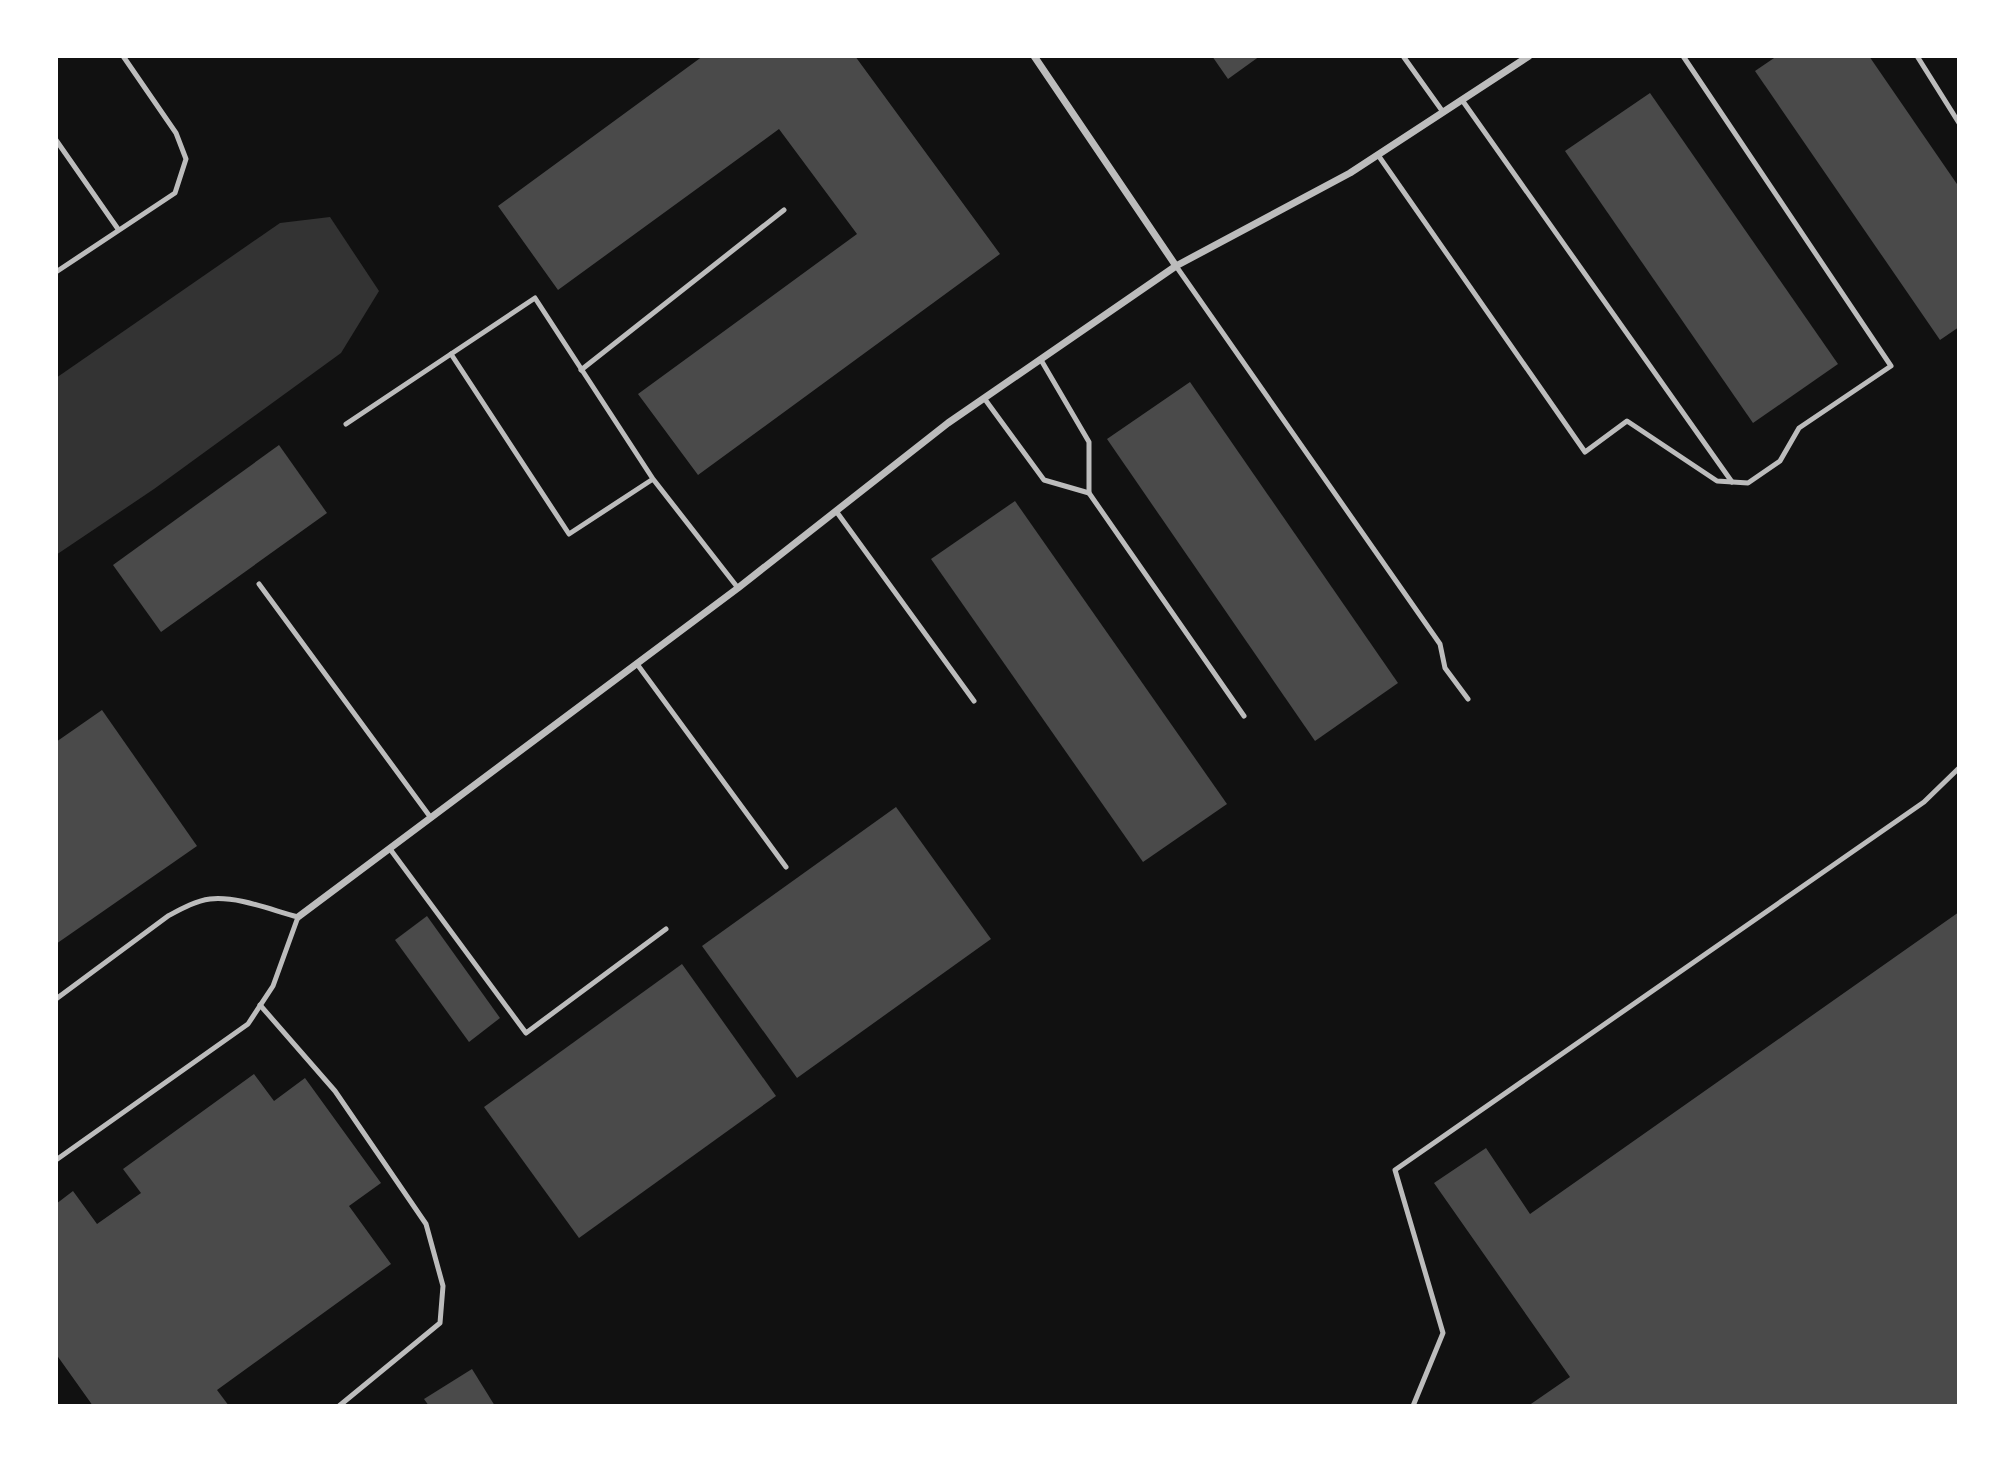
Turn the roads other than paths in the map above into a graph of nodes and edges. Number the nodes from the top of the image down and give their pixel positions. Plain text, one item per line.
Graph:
1 (123, 56) edge
2 (1034, 56) edge
3 (1403, 56) edge
4 (1529, 56) edge
5 (1683, 56) edge
6 (1917, 56) edge
7 (1462, 100) junction
8 (1443, 112) junction
9 (1959, 123) edge
10 (56, 139) edge
11 (1378, 155) junction
12 (784, 210) dead end
13 (118, 229) junction
14 (1176, 267) junction
15 (56, 272) edge
16 (451, 354) junction
17 (1041, 360) junction
18 (581, 370) junction
19 (984, 398) junction
20 (346, 424) dead end
21 (653, 479) junction
22 (1732, 482) junction
23 (1089, 493) junction
24 (836, 511) junction
25 (259, 584) dead end
26 (738, 588) junction
27 (637, 664) junction
28 (1468, 699) dead end
29 (974, 701) dead end
30 (1244, 716) dead end
31 (1959, 768) edge
32 (431, 818) junction
33 (390, 849) junction
34 (786, 867) dead end
35 (298, 917) junction
36 (666, 929) dead end
37 (56, 999) edge
38 (260, 1005) junction
39 (56, 1160) edge
40 (339, 1406) edge
41 (1413, 1406) edge

1 - 13 lane
2 - 14 street
3 - 8 lane
4 - 7 street
5 - 22 lane
6 - 9 lane
7 - 8 street
7 - 22 lane
8 - 11 street
10 - 13 lane
11 - 14 street
11 - 22 lane
12 - 18 lane
13 - 15 lane
14 - 17 street
14 - 28 lane
16 - 18 lane
16 - 20 lane
16 - 21 lane
17 - 19 street
17 - 23 lane
18 - 21 lane
19 - 23 lane
19 - 24 street
21 - 26 lane
23 - 30 lane
24 - 26 street
24 - 29 lane
25 - 32 lane
26 - 27 street
27 - 32 street
27 - 34 lane
31 - 41 lane
32 - 33 street
33 - 35 street
33 - 36 lane
35 - 37 lane
35 - 38 lane
38 - 39 lane
38 - 40 lane

